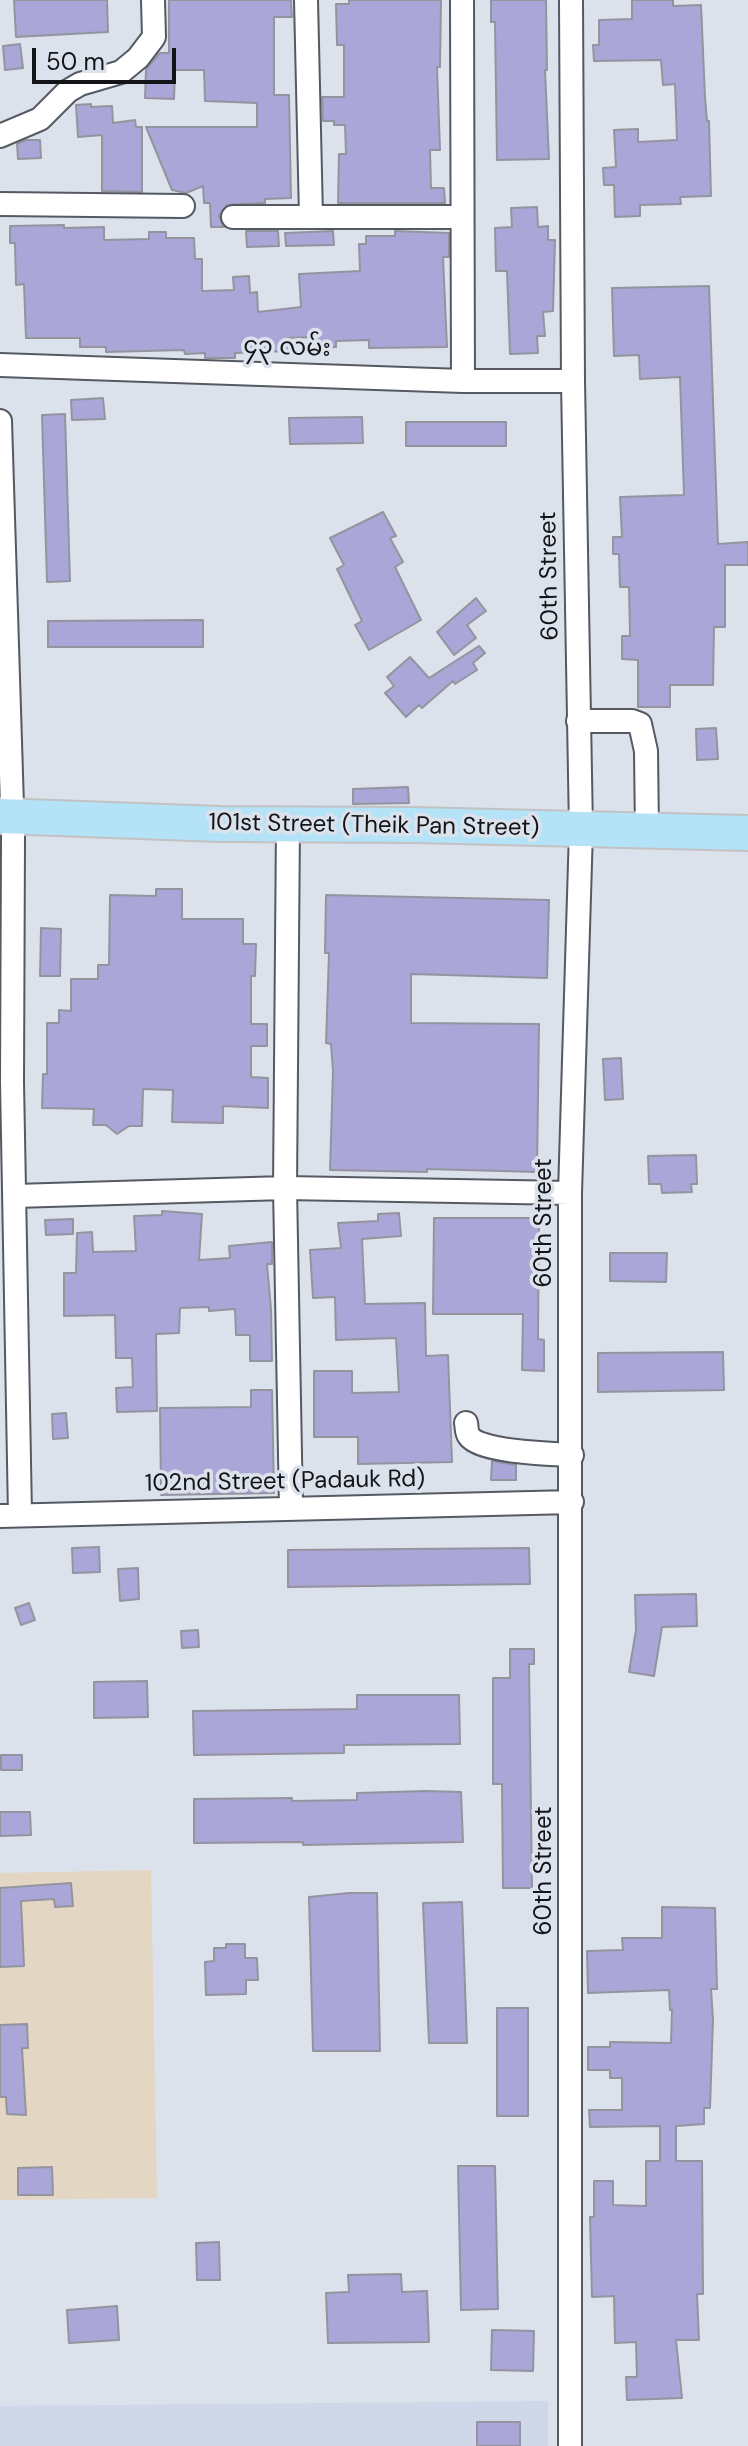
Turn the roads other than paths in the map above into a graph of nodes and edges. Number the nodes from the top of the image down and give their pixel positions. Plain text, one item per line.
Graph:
1 (153, 0) edge
2 (306, 0) edge
3 (462, 0) edge
4 (571, 0) edge
5 (0, 136) edge
6 (0, 204) edge
7 (183, 206) dead end
8 (233, 217) dead end
9 (311, 217) junction
10 (462, 217) junction
11 (0, 365) edge
12 (463, 381) junction
13 (573, 381) junction
14 (0, 421) edge
15 (578, 721) junction
16 (6, 827) edge
17 (647, 832) junction
18 (748, 833) edge
19 (288, 834) junction
20 (580, 839) junction
21 (693, 843) junction
22 (748, 853) edge
23 (6, 1082) edge
24 (285, 1188) junction
25 (570, 1193) junction
26 (15, 1196) junction
27 (8, 1293) edge
28 (466, 1423) dead end
29 (572, 1455) junction
30 (572, 1502) junction
31 (291, 1508) junction
32 (10, 1515) edge
33 (570, 2446) edge

1 - 5 street
2 - 9 street
3 - 10 street
4 - 13 street, 60th Street
6 - 7 street
8 - 9 street
9 - 10 street
10 - 12 street
11 - 12 street, ၄၃ လမ်း
12 - 13 street, ၄၃ လမ်း
13 - 15 street, 60th Street
14 - 16 street
15 - 17 street
15 - 20 street, 60th Street
16 - 19 main road, 101st Street (Theik Pan Street)
16 - 23 street
17 - 20 main road, 101st Street (Theik Pan Street)
17 - 21 main road, 101st Street (Theik Pan Street)
18 - 21 main road, 101st Street (Theik Pan Street)
19 - 20 main road, 101st Street (Theik Pan Street)
19 - 24 street
20 - 21 main road, 101st Street (Theik Pan Street)
20 - 25 street, 60th Street
21 - 22 main road, 101st Street (Theik Pan Street)
23 - 26 street
24 - 25 street
24 - 26 street
24 - 31 street
25 - 29 street, 60th Street
26 - 27 street
27 - 32 street
28 - 29 street
29 - 30 street, 60th Street
30 - 31 street, 102nd Street (Padauk Rd)
30 - 33 street, 60th Street
31 - 32 street, 102nd Street (Padauk Rd)

